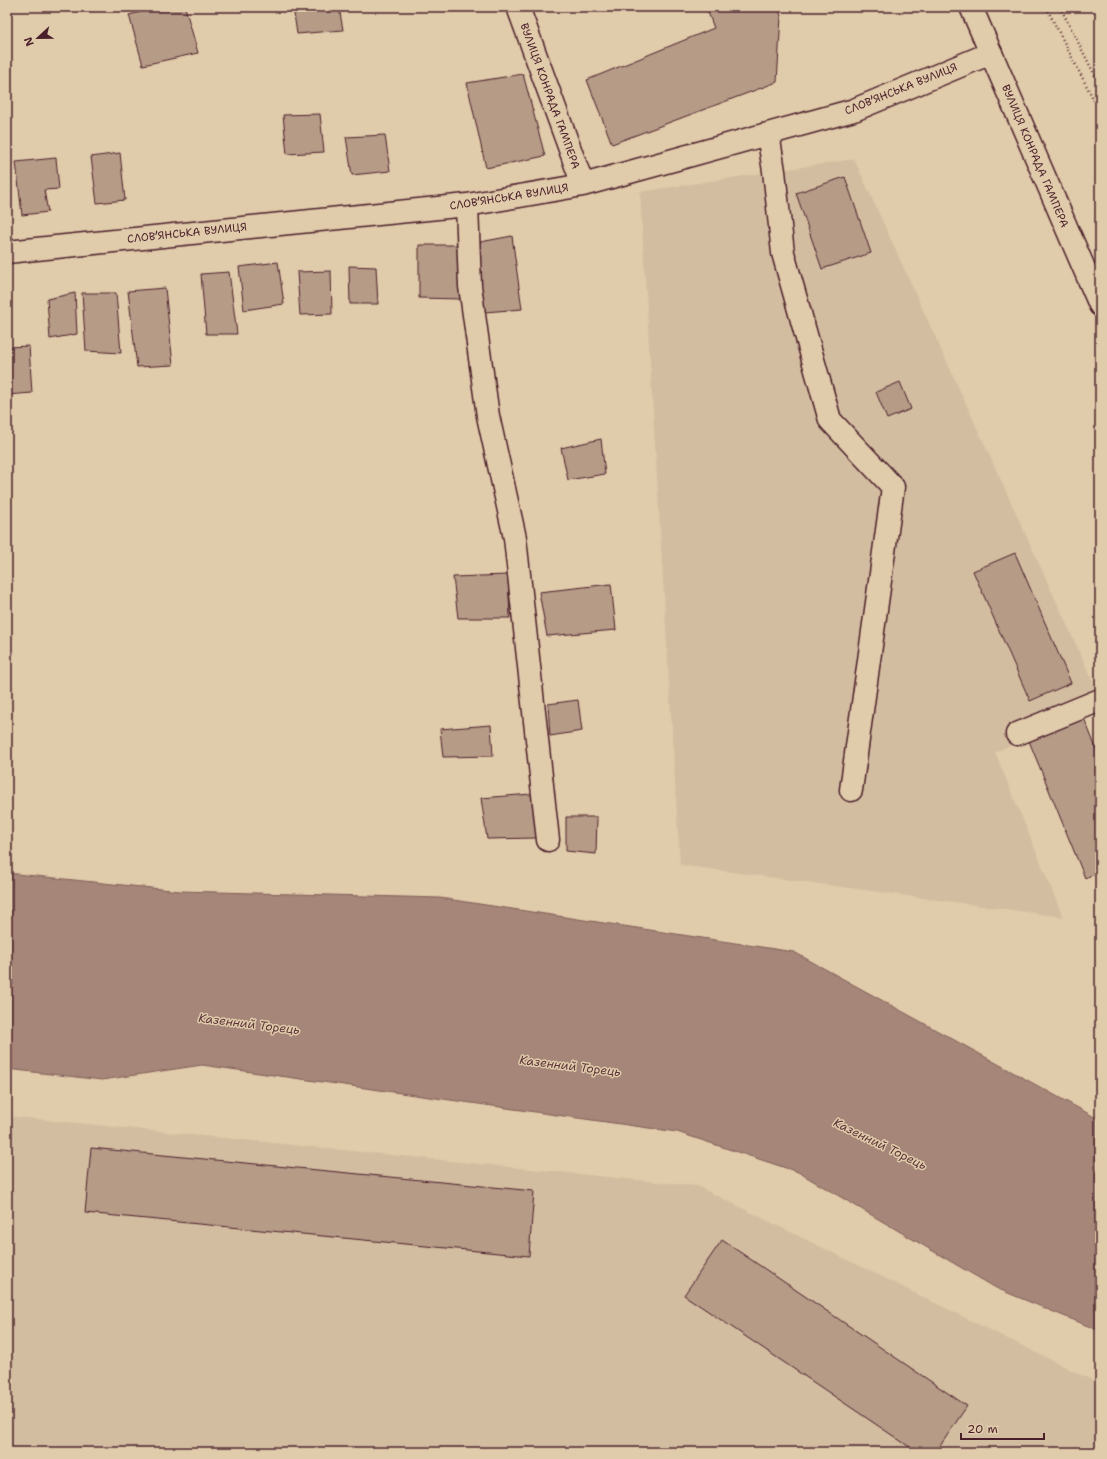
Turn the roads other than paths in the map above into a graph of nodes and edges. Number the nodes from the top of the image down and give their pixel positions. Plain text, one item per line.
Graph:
1 (518, 7) edge
2 (971, 7) edge
3 (991, 53) junction
4 (768, 134) junction
5 (583, 185) junction
6 (467, 205) junction
7 (7, 252) edge
8 (1100, 305) edge
9 (1100, 700) edge
10 (1017, 734) dead end
11 (851, 790) dead end
12 (548, 840) dead end

1 - 5 street, ВУЛИЦЯ КОНРАДА ГАМПЕРА
2 - 3 street, ВУЛИЦЯ КОНРАДА ГАМПЕРА
3 - 4 street, СЛОВ’ЯНСЬКА ВУЛИЦЯ
3 - 8 street, ВУЛИЦЯ КОНРАДА ГАМПЕРА
4 - 5 street, СЛОВ’ЯНСЬКА ВУЛИЦЯ
4 - 11 street
5 - 6 street, СЛОВ’ЯНСЬКА ВУЛИЦЯ
6 - 7 street, СЛОВ’ЯНСЬКА ВУЛИЦЯ
6 - 12 street
9 - 10 street

